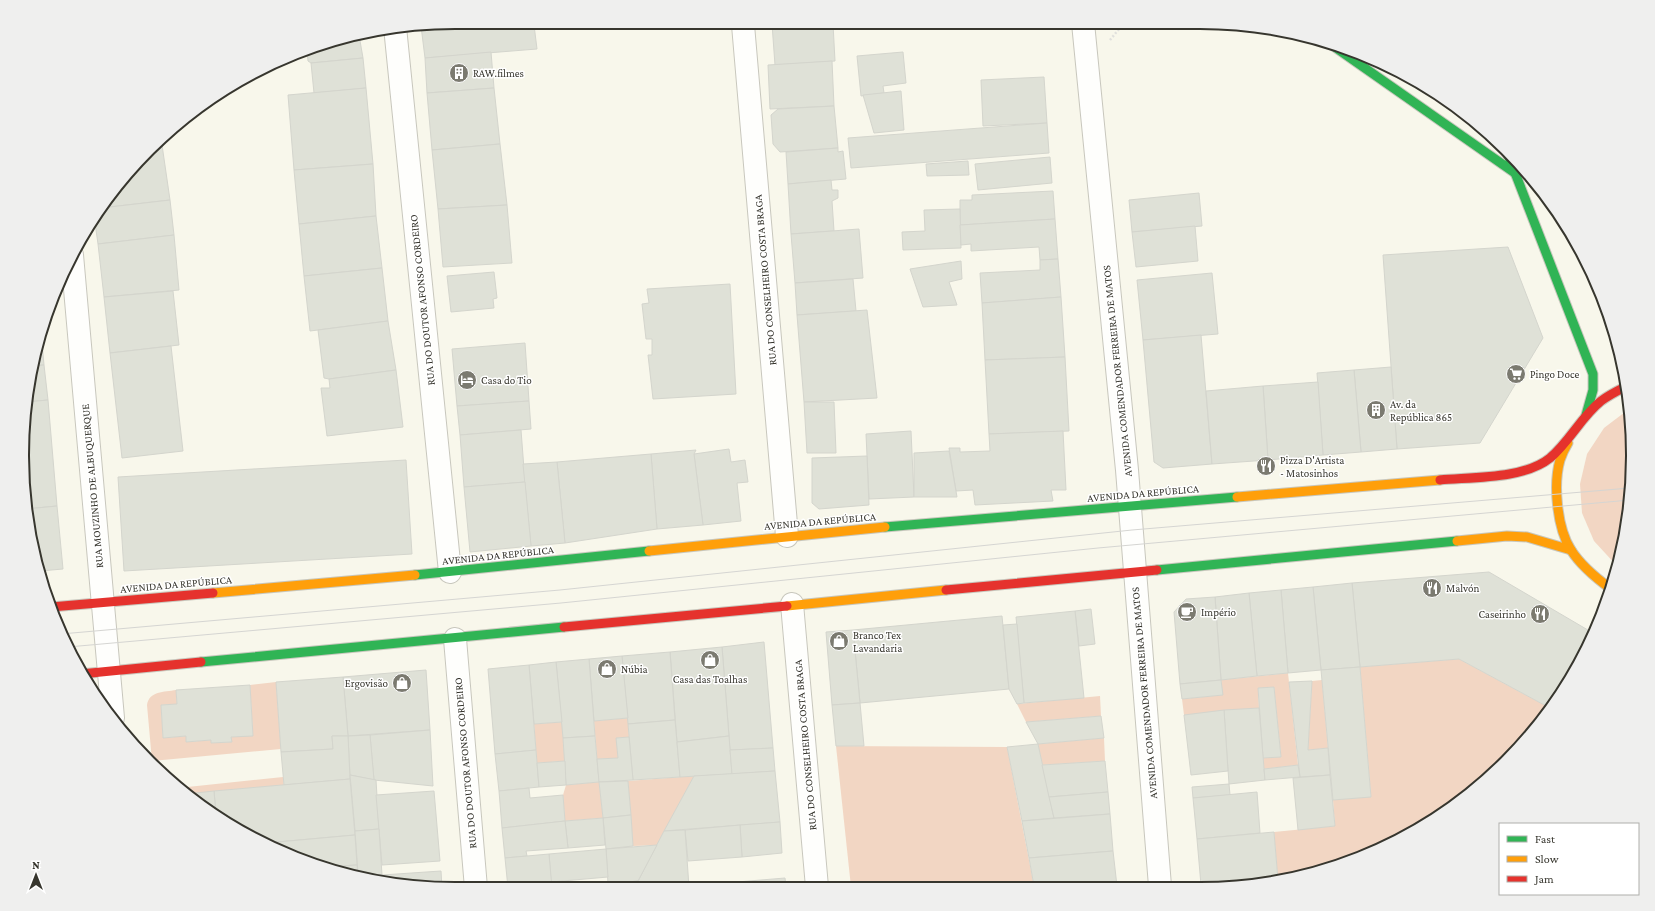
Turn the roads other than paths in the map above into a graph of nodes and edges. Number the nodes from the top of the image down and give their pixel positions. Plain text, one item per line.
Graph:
1 (743, 29) edge
2 (1084, 29) edge
3 (396, 34) edge
4 (1347, 55) edge
5 (1512, 165) edge
6 (1515, 173) junction
7 (73, 267) edge
8 (1620, 388) edge
9 (1586, 415) junction
10 (1576, 428) junction
11 (1130, 505) junction
12 (787, 536) junction
13 (1571, 550) junction
14 (450, 572) junction
15 (1135, 572) junction
16 (1605, 585) edge
17 (102, 603) junction
18 (792, 604) junction
19 (57, 607) edge
20 (454, 639) junction
21 (108, 671) junction
22 (89, 673) edge
23 (112, 708) edge
24 (475, 882) edge
25 (817, 882) edge
26 (1160, 882) edge

1 - 12 street, RUA DO CONSELHEIRO COSTA BRAGA
2 - 11 street, AVENIDA COMENDADOR FERREIRA DE MATOS
3 - 14 street, RUA DO DOUTOR AFONSO CORDEIRO
4 - 6 main road
5 - 6 main road
6 - 9 main road
7 - 17 street, RUA MOUZINHO DE ALBUQUERQUE
8 - 9 main road, AVENIDA DA REPÚBLICA
9 - 10 main road, AVENIDA DA REPÚBLICA
10 - 11 main road, AVENIDA DA REPÚBLICA
10 - 13 main road, AVENIDA DA REPÚBLICA
11 - 12 main road, AVENIDA DA REPÚBLICA
11 - 15 street, AVENIDA COMENDADOR FERREIRA DE MATOS
12 - 14 main road, AVENIDA DA REPÚBLICA
13 - 15 main road
13 - 16 main road, AVENIDA DA REPÚBLICA
14 - 17 main road, AVENIDA DA REPÚBLICA
15 - 18 main road
15 - 26 street, AVENIDA COMENDADOR FERREIRA DE MATOS
17 - 19 main road, AVENIDA DA REPÚBLICA
17 - 21 street, RUA MOUZINHO DE ALBUQUERQUE
18 - 20 main road
18 - 25 street, RUA DO CONSELHEIRO COSTA BRAGA
20 - 21 main road
20 - 24 street, RUA DO DOUTOR AFONSO CORDEIRO
21 - 22 main road
21 - 23 street, RUA MOUZINHO DE ALBUQUERQUE

